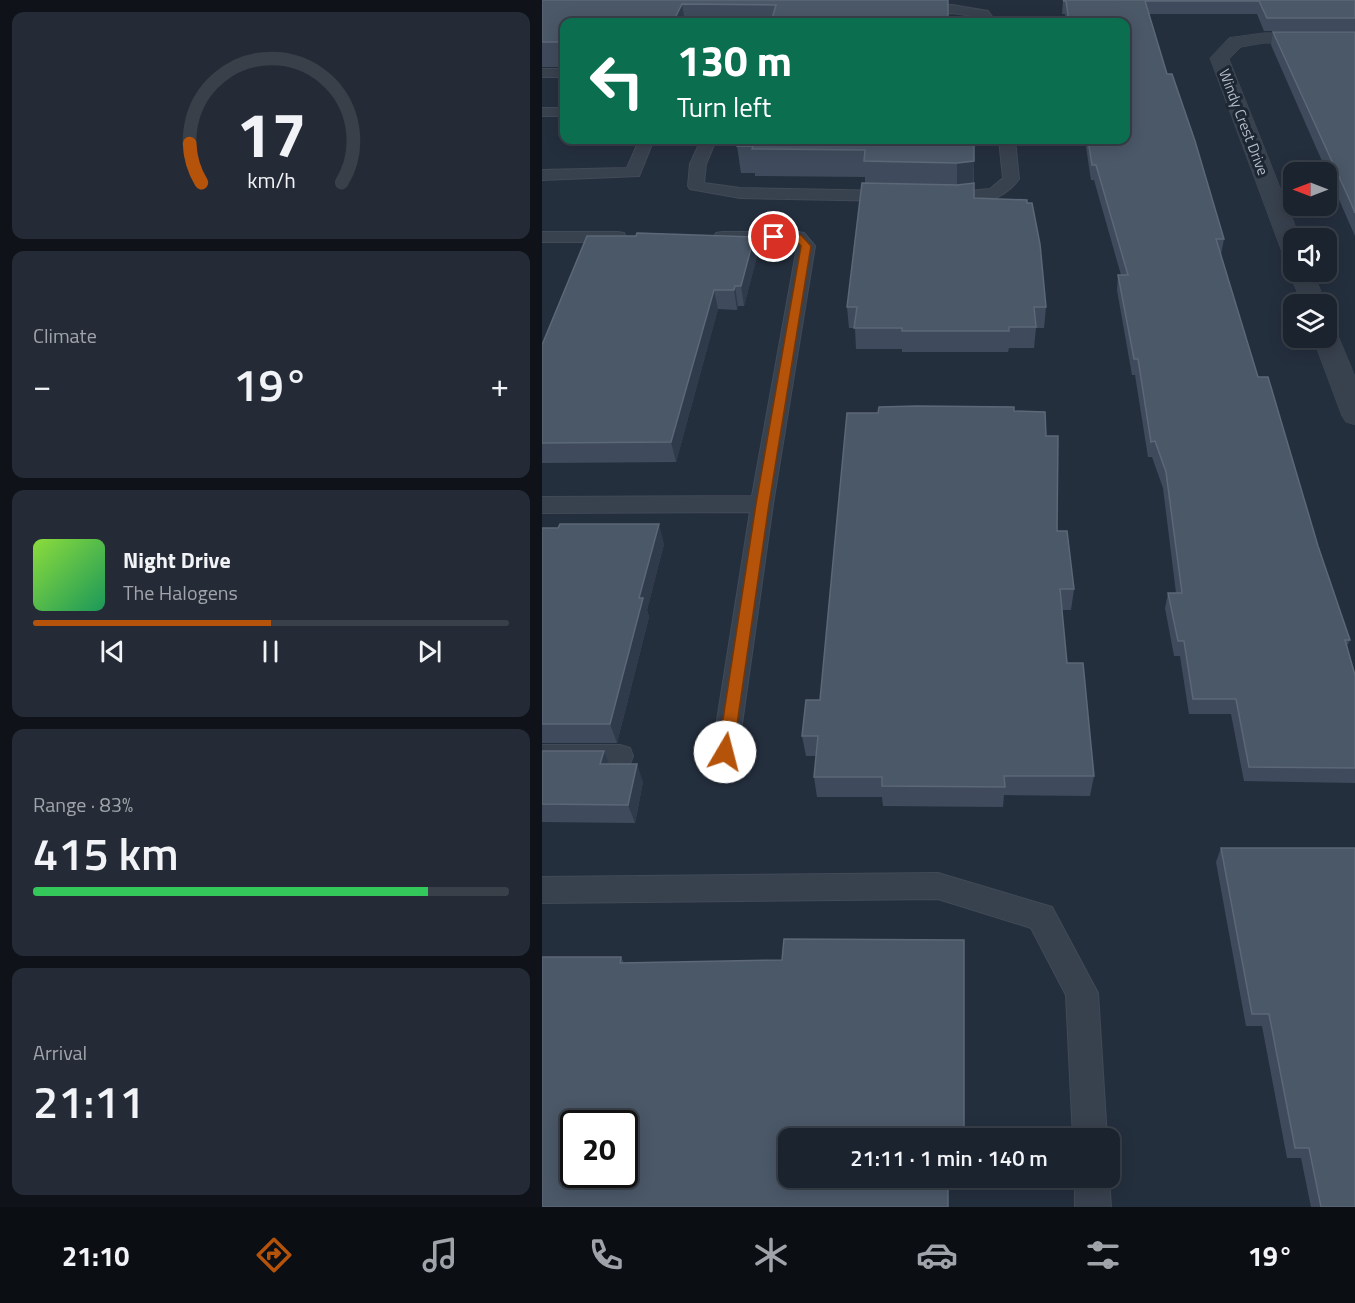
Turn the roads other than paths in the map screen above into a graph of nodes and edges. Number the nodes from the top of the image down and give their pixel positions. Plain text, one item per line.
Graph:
1 (904, 10) edge
2 (987, 18) edge
3 (1355, 38) edge
4 (542, 73) edge
5 (560, 73) edge
6 (542, 112) edge
7 (560, 112) edge
8 (647, 144) edge
9 (706, 144) edge
10 (1008, 144) edge
11 (542, 175) edge
12 (1285, 228) edge
13 (542, 237) edge
14 (635, 237) edge
15 (705, 237) edge
16 (1332, 348) edge
17 (1347, 371) edge
18 (1355, 416) edge
19 (762, 504) junction
20 (542, 505) edge
21 (725, 752) dead end
22 (542, 756) edge
23 (620, 756) dead end
24 (542, 890) edge
25 (1089, 1128) edge
26 (1092, 1188) edge
27 (1093, 1207) edge

1 - 2 lane
3 - 12 street, Windy Crest Drive
4 - 5 lane
6 - 7 lane
8 - 11 lane
9 - 10 lane
13 - 14 lane
15 - 19 lane
16 - 17 street
17 - 18 street
19 - 20 lane
19 - 21 lane
22 - 23 lane
24 - 25 lane
26 - 27 lane

